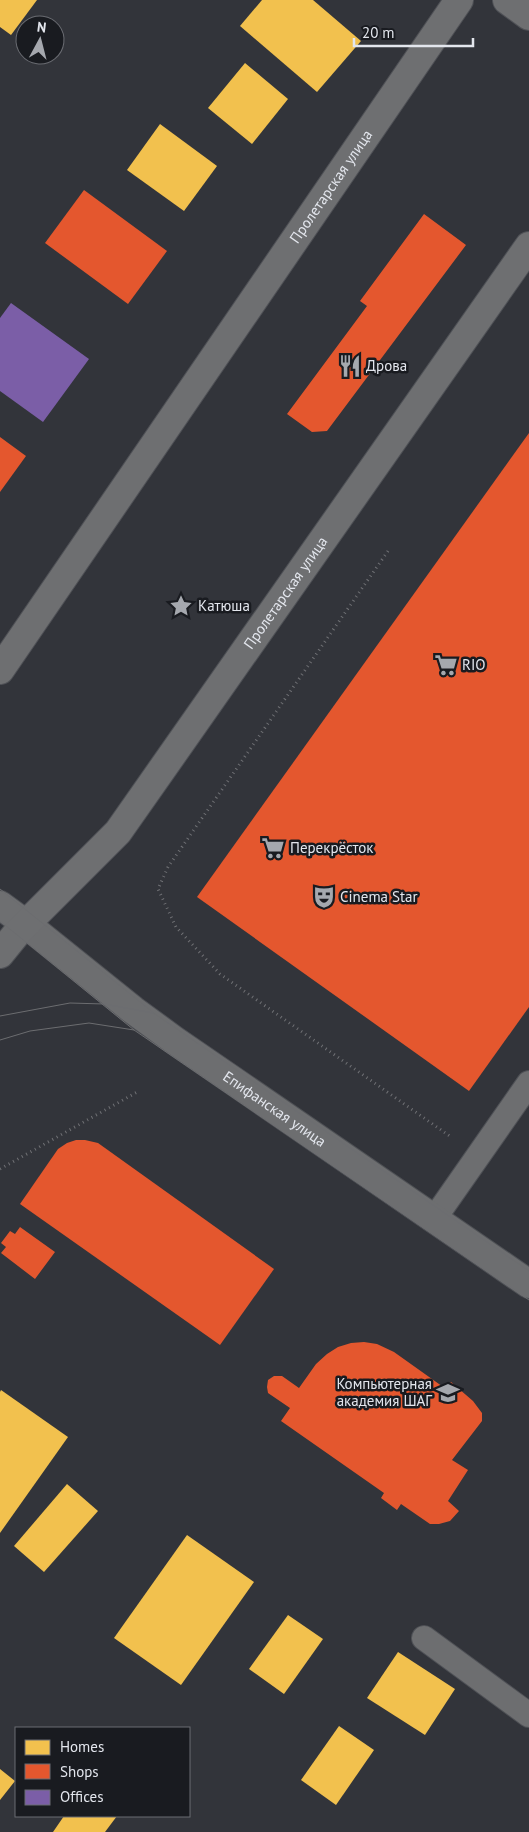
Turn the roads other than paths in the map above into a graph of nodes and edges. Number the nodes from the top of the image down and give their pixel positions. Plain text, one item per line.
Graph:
1 (459, 0) edge
2 (507, 0) edge
3 (529, 16) edge
4 (529, 246) edge
5 (0, 670) edge
6 (0, 904) edge
7 (26, 924) junction
8 (0, 954) edge
9 (529, 1083) edge
10 (434, 1219) junction
11 (529, 1284) edge
12 (424, 1638) dead end
13 (529, 1715) edge

1 - 5 main road, Пролетарская улица
2 - 3 main road
4 - 7 main road, Пролетарская улица
6 - 7 main road
7 - 8 main road, Пролетарская улица
7 - 10 street, Епифанская улица
9 - 10 lane
10 - 11 street, Епифанская улица
12 - 13 lane

